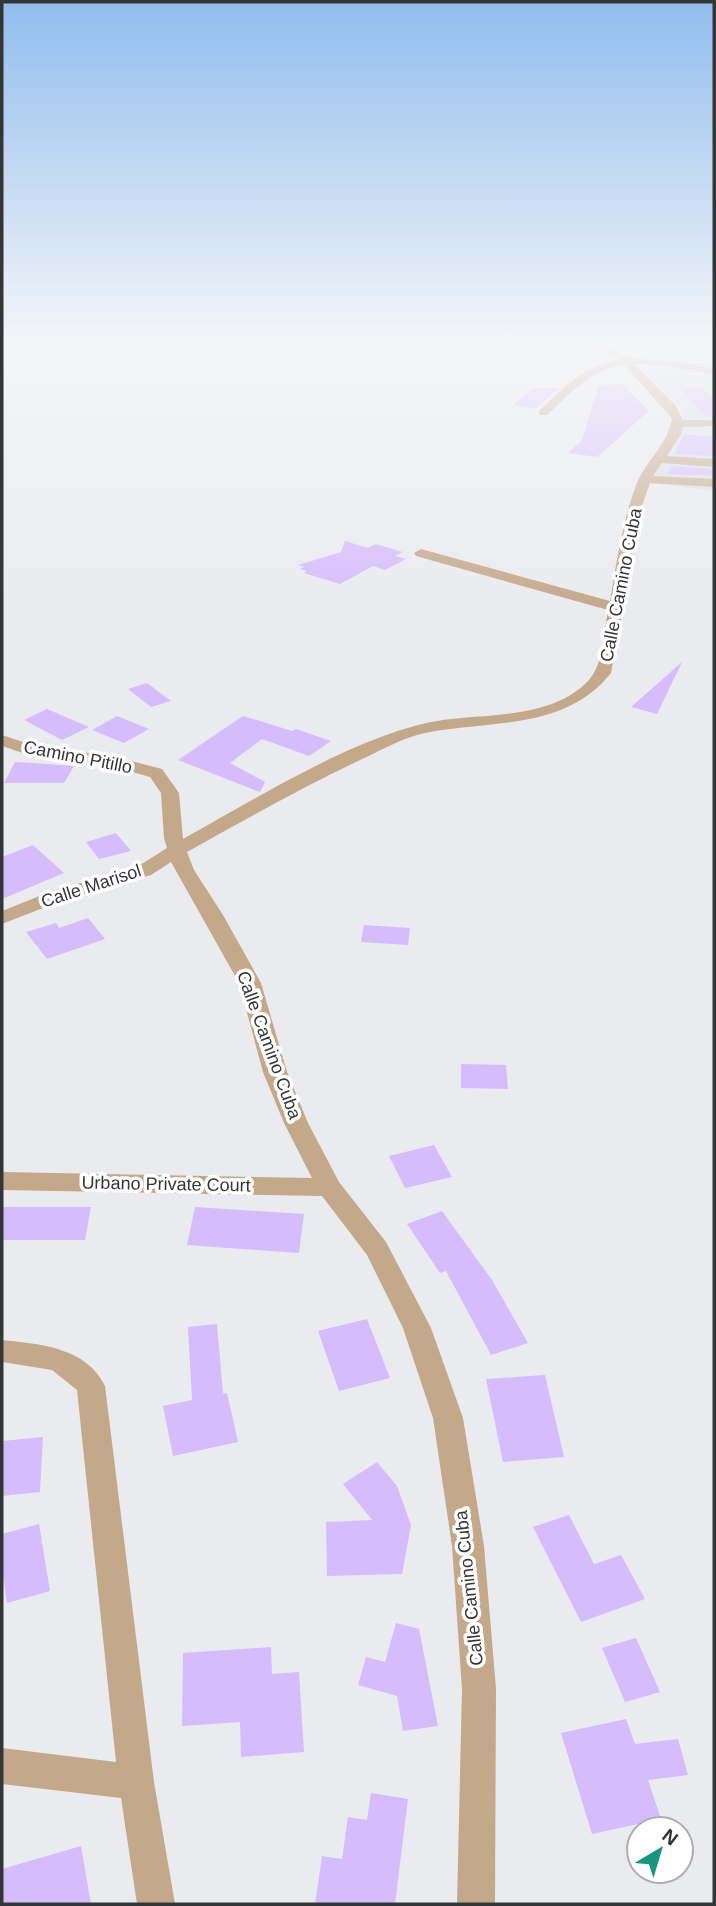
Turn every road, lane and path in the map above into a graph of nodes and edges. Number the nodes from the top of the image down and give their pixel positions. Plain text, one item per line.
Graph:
1 (676, 432) edge
2 (657, 459) junction
3 (714, 463) edge
4 (645, 478) junction
5 (714, 484) edge
6 (421, 554) dead end
7 (615, 607) junction
8 (2, 740) edge
9 (26, 749) junction
10 (2, 755) edge
11 (177, 850) junction
12 (2, 918) edge
13 (2, 1181) edge
14 (329, 1187) junction
15 (2, 1352) edge
16 (2, 1766) edge
17 (136, 1782) junction
18 (156, 1904) edge
19 (476, 1904) edge

1 - 2 street, Calle Camino Cuba
2 - 3 street
2 - 4 street, Calle Camino Cuba
4 - 5 street
4 - 7 street, Calle Camino Cuba
6 - 7 street
7 - 11 street, Calle Camino Cuba
8 - 9 street, Camino Pitillo
9 - 10 street
9 - 11 street, Camino Pitillo
11 - 12 street, Calle Marisol
11 - 14 street, Calle Camino Cuba
13 - 14 street, Urbano Private Court
14 - 19 street, Calle Camino Cuba
15 - 17 street
16 - 17 street
17 - 18 street

